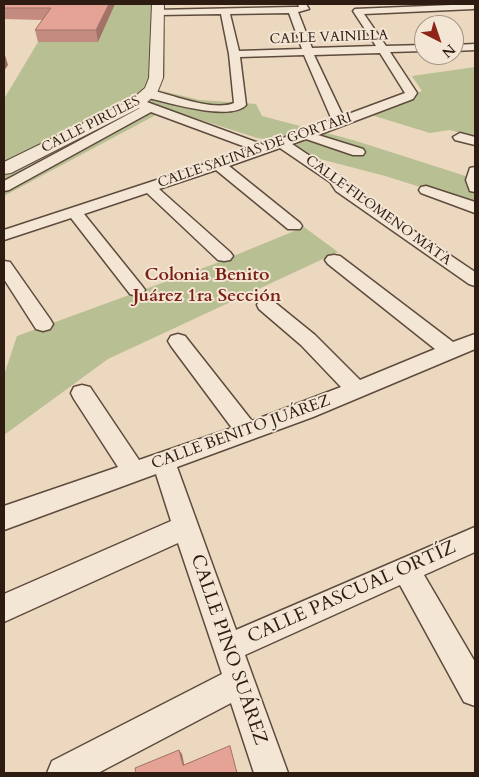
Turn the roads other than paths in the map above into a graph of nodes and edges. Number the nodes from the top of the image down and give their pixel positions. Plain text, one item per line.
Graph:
1 (412, 6) edge
2 (473, 6) edge
3 (205, 7) edge
4 (297, 7) edge
5 (157, 8) edge
6 (367, 8) edge
7 (226, 10) junction
8 (422, 15) edge
9 (414, 48) edge
10 (384, 49) junction
11 (308, 52) junction
12 (234, 54) junction
13 (145, 102) junction
14 (339, 121) junction
15 (306, 135) junction
16 (460, 137) dead end
17 (475, 142) edge
18 (281, 143) junction
19 (264, 149) junction
20 (358, 152) dead end
21 (218, 164) junction
22 (4, 168) edge
23 (475, 171) edge
24 (4, 187) edge
25 (474, 187) edge
26 (150, 188) junction
27 (426, 190) dead end
28 (475, 208) edge
29 (74, 212) junction
30 (294, 226) dead end
31 (4, 235) edge
32 (224, 256) dead end
33 (334, 260) dead end
34 (4, 266) edge
35 (475, 280) edge
36 (136, 290) dead end
37 (266, 305) dead end
38 (43, 324) dead end
39 (475, 341) edge
40 (178, 342) dead end
41 (451, 351) junction
42 (357, 390) junction
43 (82, 393) dead end
44 (247, 431) junction
45 (164, 460) junction
46 (133, 471) junction
47 (4, 518) edge
48 (186, 527) junction
49 (475, 539) edge
50 (406, 569) junction
51 (4, 608) edge
52 (228, 648) junction
53 (239, 682) junction
54 (475, 691) edge
55 (64, 773) edge
56 (271, 773) edge

1 - 2 street
1 - 6 street
1 - 8 street
3 - 5 street
3 - 7 street
4 - 7 street
4 - 11 street
5 - 13 street, CALLE PIRULES
6 - 10 street, CALLE SALINAS DE GORTARI
7 - 12 street
9 - 10 street, CALLE VAINILLA
10 - 11 street, CALLE VAINILLA
10 - 14 street, CALLE SALINAS DE GORTARI
11 - 12 street, CALLE VAINILLA
11 - 14 street
12 - 13 street
13 - 19 street
13 - 22 street, CALLE PIRULES
13 - 24 street, CALLE PIRULES
14 - 15 street, CALLE SALINAS DE GORTARI
15 - 18 street, CALLE SALINAS DE GORTARI
15 - 20 street
16 - 17 street
18 - 19 street, CALLE SALINAS DE GORTARI
18 - 35 street, CALLE FILOMENO MATA
19 - 21 street, CALLE SALINAS DE GORTARI
21 - 26 street, CALLE SALINAS DE GORTARI
21 - 30 street
23 - 25 street
26 - 29 street, CALLE SALINAS DE GORTARI
26 - 32 street
27 - 28 street
29 - 31 street, CALLE SALINAS DE GORTARI
29 - 36 street
33 - 41 street
34 - 38 street
37 - 42 street
39 - 41 street, CALLE BENITO JUÁREZ
40 - 44 street
41 - 42 street, CALLE BENITO JUÁREZ
42 - 44 street, CALLE BENITO JUÁREZ
43 - 46 street
44 - 45 street, CALLE BENITO JUÁREZ
45 - 46 street, CALLE BENITO JUÁREZ
45 - 48 street, CALLE PINO SUÁREZ
46 - 47 street, CALLE BENITO JUÁREZ
48 - 51 street
48 - 52 street, CALLE PINO SUÁREZ
49 - 50 street, CALLE PASCUAL ORTÍZ
50 - 52 street, CALLE PASCUAL ORTÍZ
50 - 54 street
52 - 53 street, CALLE PINO SUÁREZ
53 - 55 street
53 - 56 street, CALLE PINO SUÁREZ

